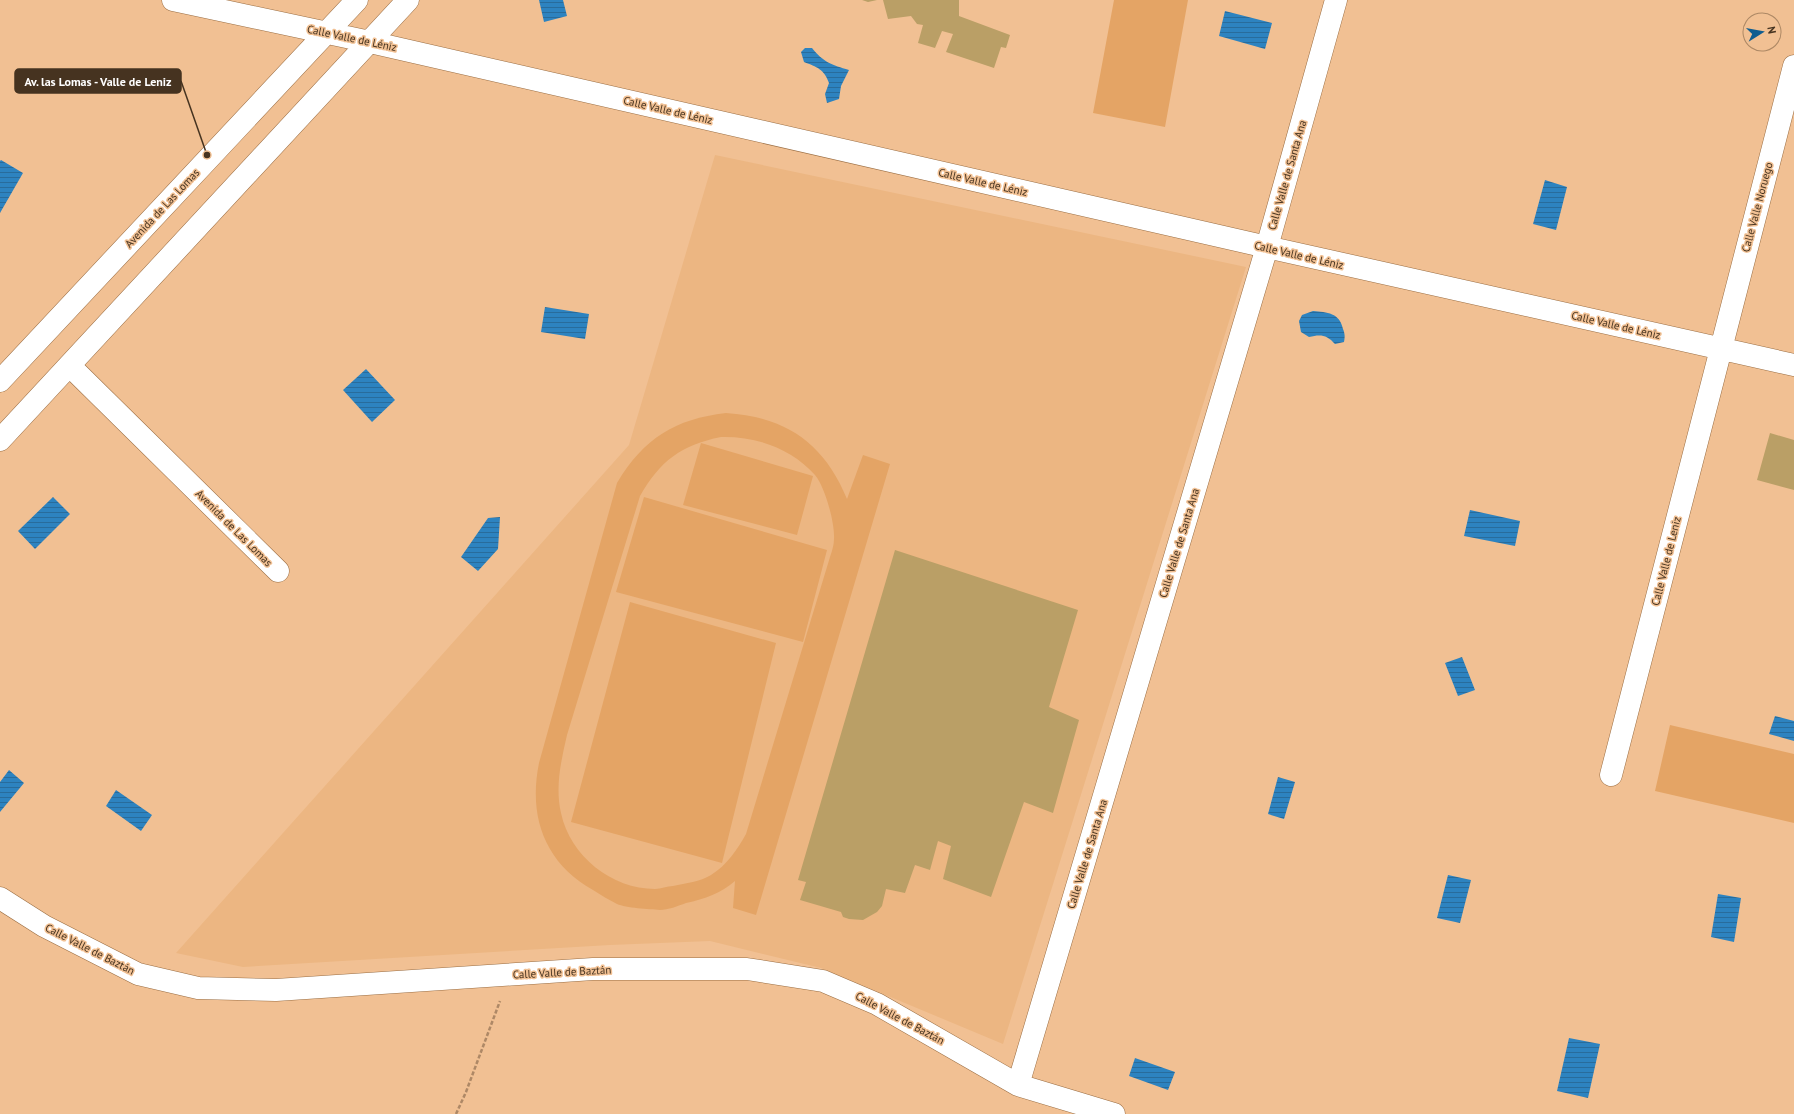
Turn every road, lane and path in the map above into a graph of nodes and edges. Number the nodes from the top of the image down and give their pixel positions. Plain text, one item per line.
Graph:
1 (173, 0) edge
2 (356, 0) edge
3 (408, 0) edge
4 (1336, 0) edge
5 (326, 33) junction
6 (370, 42) junction
7 (1794, 66) edge
8 (1267, 248) junction
9 (1721, 348) junction
10 (1794, 365) edge
11 (70, 366) junction
12 (0, 381) edge
13 (0, 440) edge
14 (278, 571) dead end
15 (1611, 775) dead end
16 (0, 898) edge
17 (509, 975) junction
18 (1018, 1085) junction
19 (456, 1114) edge
20 (1114, 1114) edge

1 - 5 street, Calle Valle de Léniz
2 - 5 street, Avenida de Las Lomas
3 - 6 street
4 - 8 street, Calle Valle de Santa Ana
5 - 6 street, Calle Valle de Léniz
5 - 12 street, Avenida de Las Lomas
6 - 8 street, Calle Valle de Léniz
6 - 11 street
7 - 9 street, Calle Valle Noruego
8 - 9 street, Calle Valle de Léniz
8 - 18 street, Calle Valle de Santa Ana
9 - 10 street, Calle Valle de Léniz
9 - 15 street, Calle Valle de Leniz
11 - 13 street
11 - 14 street, Avenida de Las Lomas
16 - 17 street, Calle Valle de Baztán
17 - 18 street, Calle Valle de Baztán
17 - 19 path
18 - 20 street, Calle Valle de Baztán

